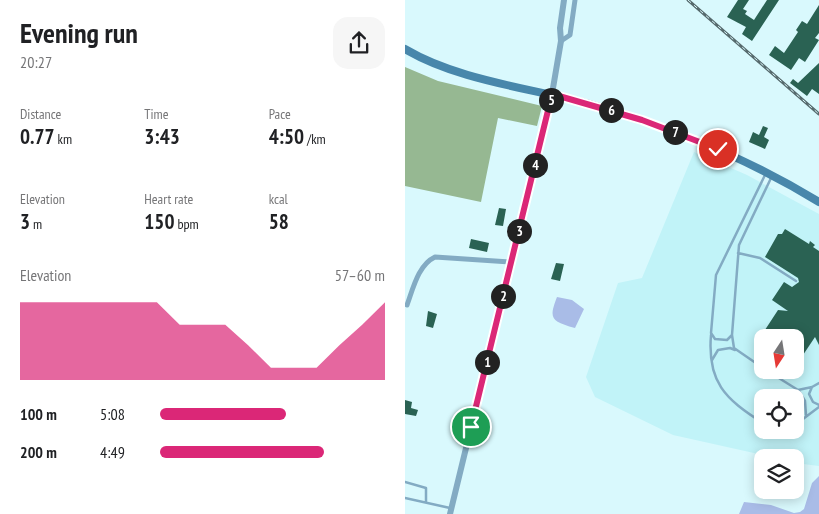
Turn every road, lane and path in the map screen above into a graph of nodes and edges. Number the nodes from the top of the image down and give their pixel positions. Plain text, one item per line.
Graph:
1 (564, 0) edge
2 (575, 0) edge
3 (561, 41) junction
4 (405, 49) edge
5 (552, 94) junction
6 (769, 174) junction
7 (819, 202) edge
8 (738, 253) junction
9 (511, 262) junction
10 (796, 282) dead end
11 (407, 305) dead end
12 (711, 333) junction
13 (732, 335) junction
14 (736, 351) junction
15 (754, 362) edge
16 (711, 364) junction
17 (780, 379) edge
18 (819, 383) edge
19 (812, 387) junction
20 (795, 389) edge
21 (802, 389) edge
22 (804, 400) edge
23 (819, 406) edge
24 (806, 415) joint
25 (754, 417) edge
26 (405, 482) edge
27 (405, 498) edge
28 (426, 502) junction
29 (451, 512) edge

1 - 3 street
2 - 3 street
3 - 5 street
4 - 5 main road
5 - 6 main road
5 - 9 street
6 - 7 main road
6 - 8 lane
6 - 12 lane
8 - 10 lane
8 - 13 lane
9 - 11 street
9 - 29 street
12 - 13 lane
12 - 16 lane
13 - 14 lane
14 - 15 lane
14 - 16 lane
16 - 25 lane
17 - 20 lane
18 - 19 lane
19 - 21 lane
19 - 23 lane
22 - 24 lane
23 - 24 lane
26 - 28 lane
27 - 28 lane
28 - 29 lane

